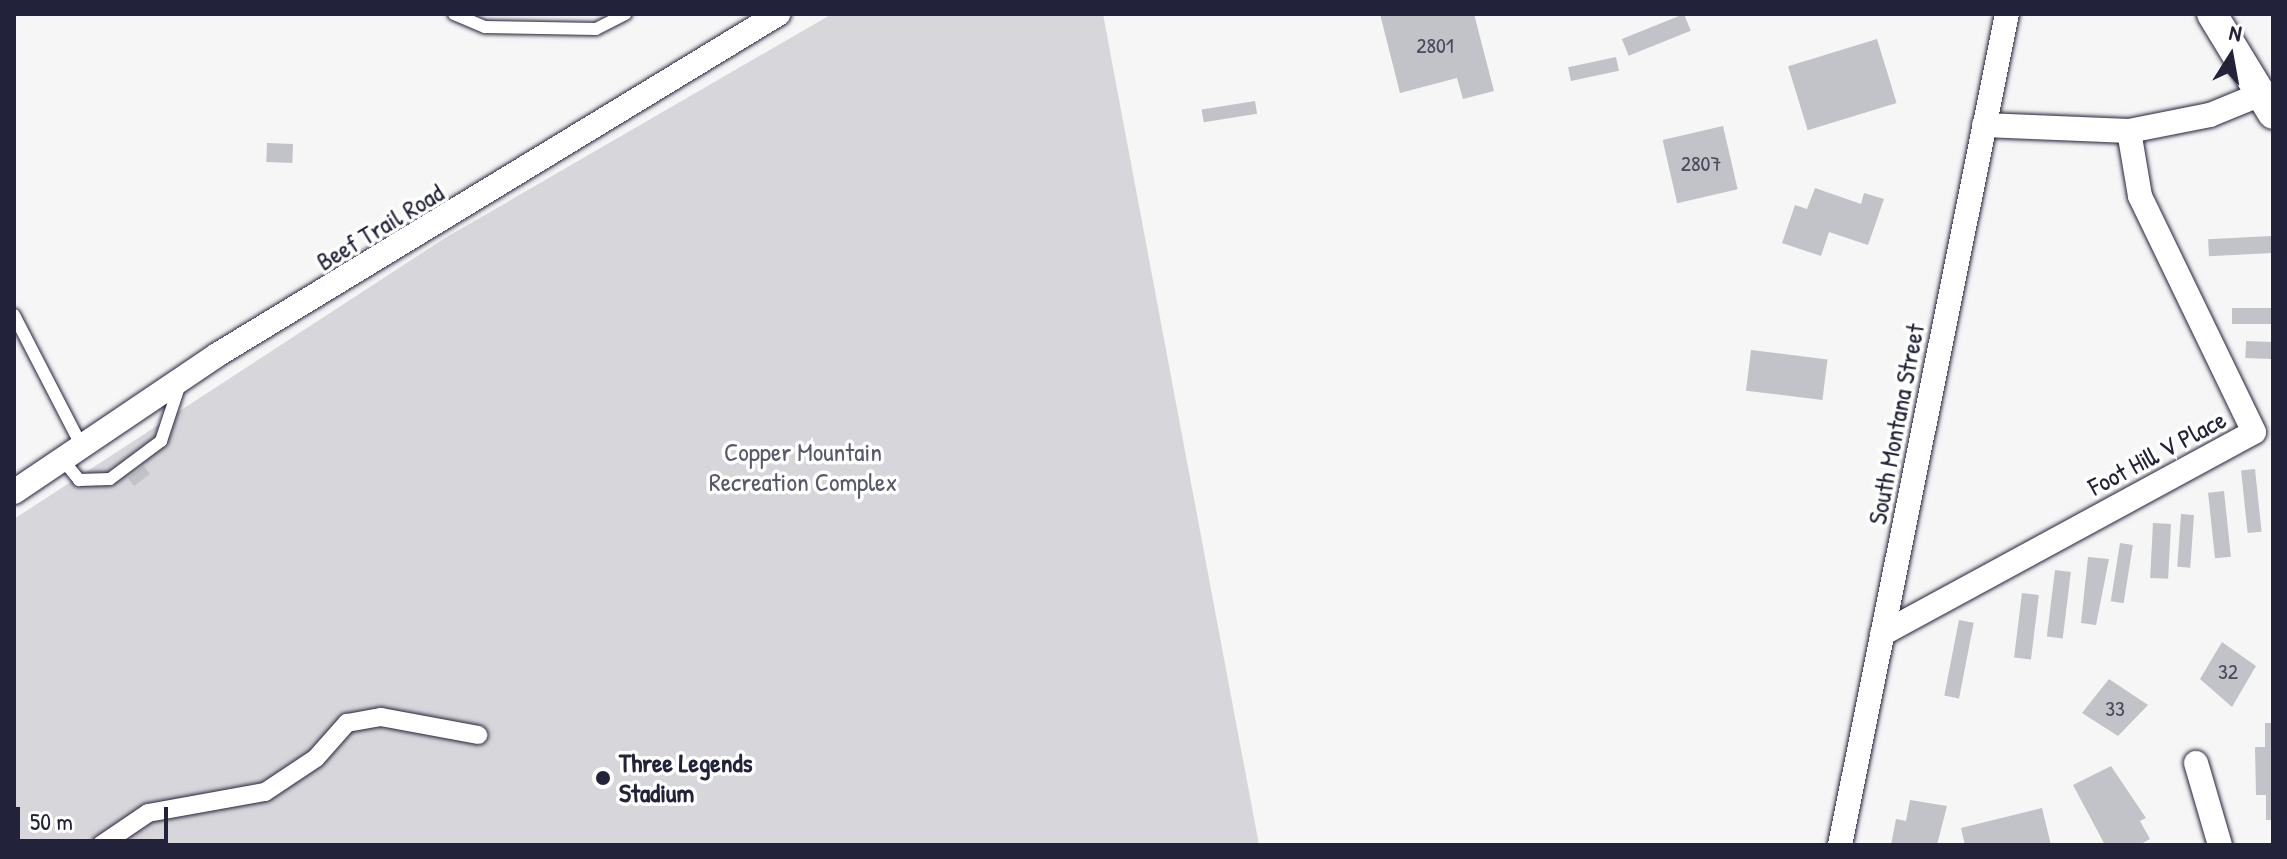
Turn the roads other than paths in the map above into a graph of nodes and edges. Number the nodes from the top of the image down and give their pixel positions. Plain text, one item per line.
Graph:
1 (454, 14) edge
2 (625, 14) edge
3 (778, 14) edge
4 (2007, 14) edge
5 (2212, 14) edge
6 (2267, 104) edge
7 (1984, 125) junction
8 (2129, 131) junction
9 (14, 315) edge
10 (181, 381) junction
11 (72, 454) junction
12 (14, 492) edge
13 (1882, 634) junction
14 (478, 735) dead end
15 (2196, 763) dead end
16 (101, 845) edge
17 (1840, 845) edge
18 (2220, 845) edge

1 - 2 lane
3 - 10 street, Beef Trail Road
4 - 7 street, South Montana Street
5 - 6 street
6 - 8 street
7 - 8 street
7 - 13 street, South Montana Street
8 - 13 street, Foot Hill V Place
9 - 11 lane
10 - 11 street, Beef Trail Road
10 - 11 lane
11 - 12 street, Beef Trail Road
13 - 17 street, South Montana Street
14 - 16 street
15 - 18 street

